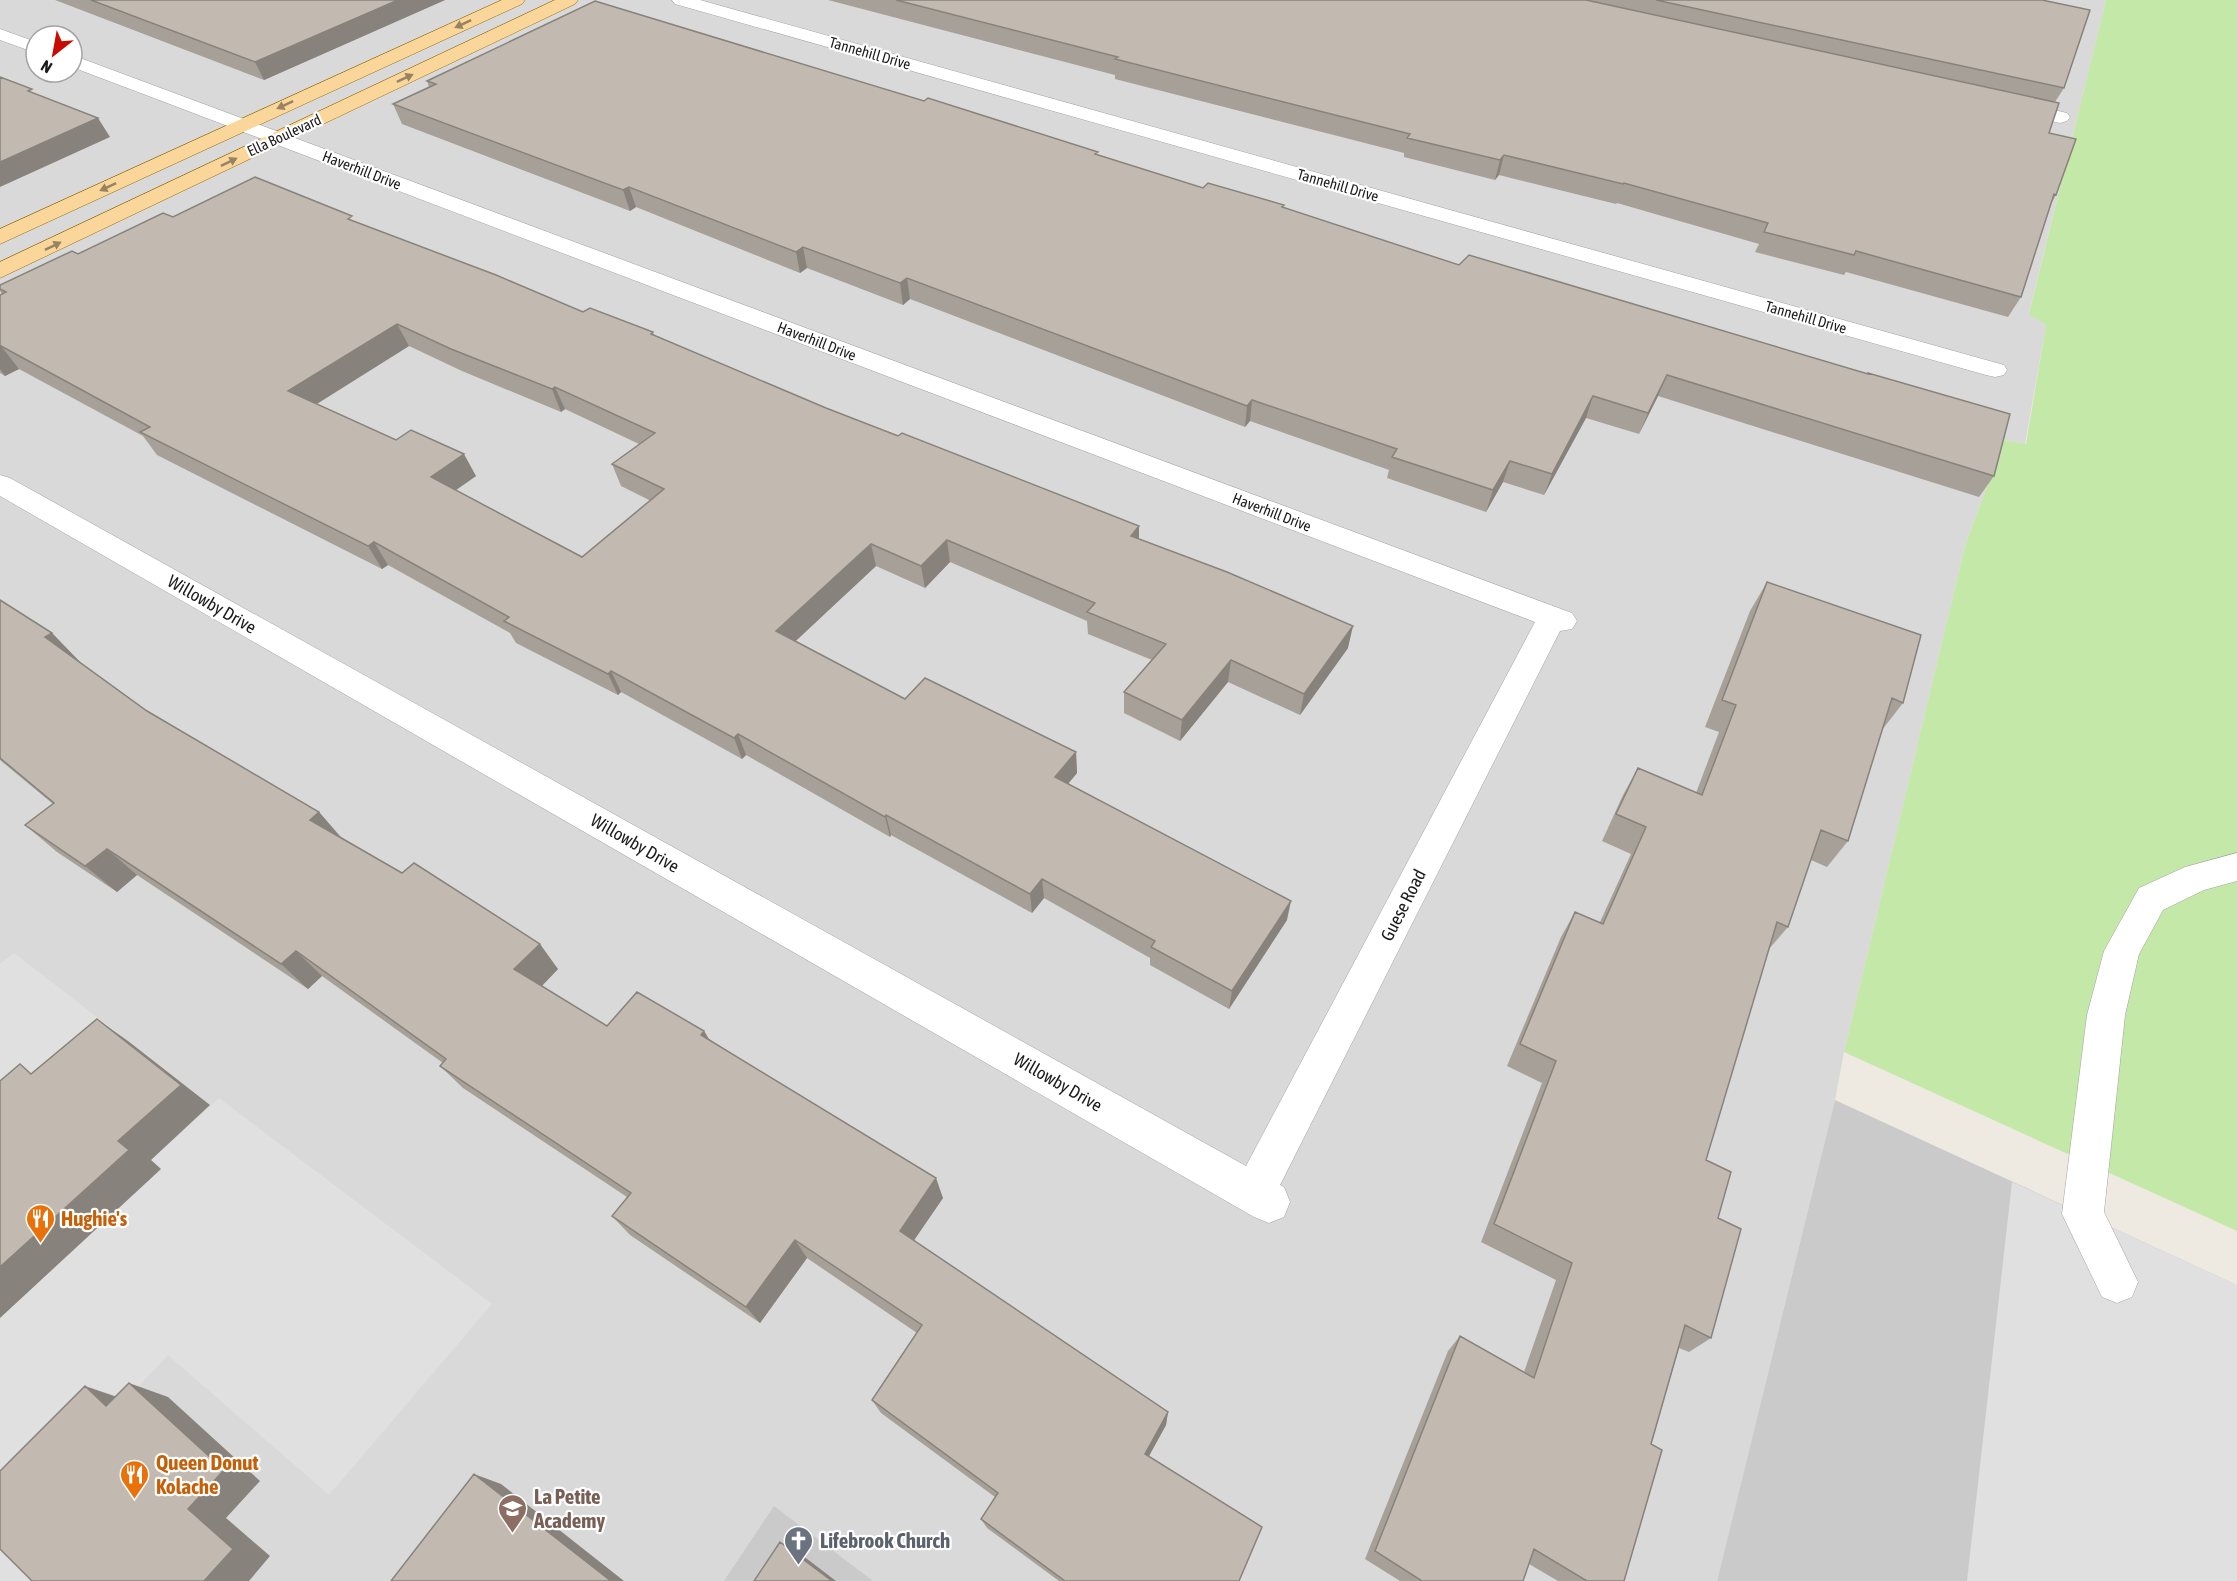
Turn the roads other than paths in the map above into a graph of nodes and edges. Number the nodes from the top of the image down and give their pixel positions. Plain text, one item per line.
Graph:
1 (516, 0) edge
2 (569, 0) edge
3 (681, 0) edge
4 (0, 34) edge
5 (24, 43) edge
6 (84, 66) edge
7 (1991, 102) edge
8 (2060, 117) edge
9 (242, 125) junction
10 (277, 138) junction
11 (0, 237) edge
12 (0, 271) edge
13 (1995, 370) dead end
14 (0, 484) edge
15 (1557, 619) joint
16 (2237, 867) edge
17 (1262, 1198) joint
18 (2117, 1282) dead end

1 -> 9 main road, Ella Boulevard
10 -> 2 main road, Ella Boulevard
3 - 13 street, Tannehill Drive
4 - 5 street
6 - 9 street, Haverhill Drive
7 - 8 street
9 - 10 street, Haverhill Drive
9 -> 11 main road, Ella Boulevard
12 -> 10 main road, Ella Boulevard
10 - 15 street, Haverhill Drive
14 - 17 street, Willowby Drive
15 - 17 street, Guese Road
16 - 18 street

